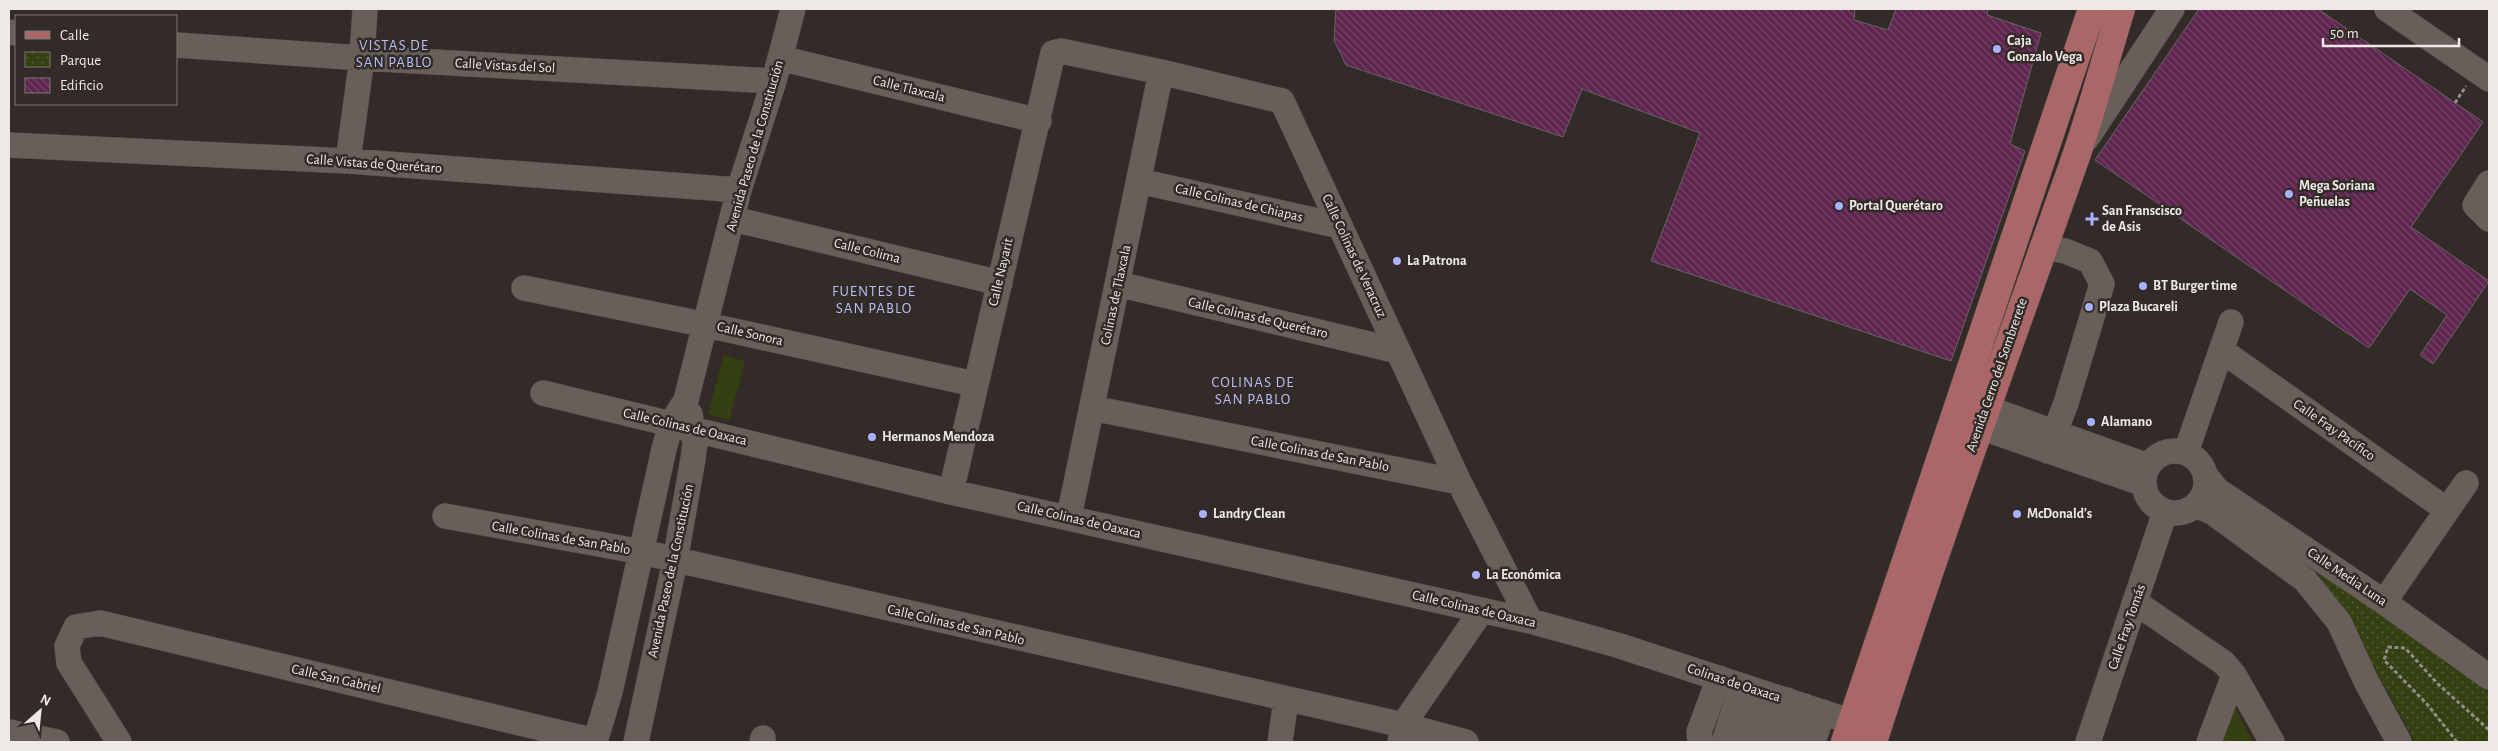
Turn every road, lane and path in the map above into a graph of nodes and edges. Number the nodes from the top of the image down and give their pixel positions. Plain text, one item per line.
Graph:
1 (365, 9) edge
2 (793, 9) edge
3 (2092, 9) edge
4 (2121, 9) edge
5 (2172, 9) edge
6 (2387, 9) edge
7 (178, 44) edge
8 (1053, 53) joint
9 (362, 58) junction
10 (777, 70) junction
11 (1161, 72) junction
12 (2489, 79) edge
13 (1039, 121) junction
14 (9, 145) edge
15 (2077, 152) junction
16 (348, 161) junction
17 (1139, 181) junction
18 (2489, 183) edge
19 (740, 190) junction
20 (733, 219) junction
21 (2489, 219) edge
22 (1340, 226) junction
23 (2042, 247) junction
24 (1000, 283) junction
25 (1118, 284) junction
26 (524, 288) dead end
27 (2231, 322) dead end
28 (707, 325) junction
29 (2221, 350) junction
30 (1398, 351) junction
31 (974, 384) junction
32 (543, 393) dead end
33 (1092, 408) junction
34 (1983, 417) junction
35 (682, 426) junction
36 (2051, 442) junction
37 (2186, 452) junction
38 (2146, 475) junction
39 (2206, 476) junction
40 (1459, 482) junction
41 (2466, 483) dead end
42 (951, 492) junction
43 (2196, 505) junction
44 (2447, 510) junction
45 (2165, 512) junction
46 (445, 516) dead end
47 (1068, 517) junction
48 (642, 552) junction
49 (675, 561) junction
50 (2135, 602) junction
51 (2384, 602) junction
52 (1482, 610) junction
53 (1530, 621) junction
54 (1617, 645) joint
55 (2486, 668) edge
56 (2234, 675) junction
57 (1719, 678) junction
58 (1742, 686) junction
59 (1286, 700) junction
60 (1795, 703) junction
61 (2489, 730) edge
62 (9, 732) edge
63 (1849, 732) edge
64 (1401, 733) edge
65 (9, 737) edge
66 (12, 742) edge
67 (57, 742) edge
68 (119, 742) edge
69 (595, 742) edge
70 (636, 742) edge
71 (1280, 742) edge
72 (1466, 742) edge
73 (1700, 742) edge
74 (1724, 742) edge
75 (1750, 742) edge
76 (1774, 742) edge
77 (1793, 742) edge
78 (1813, 742) edge
79 (1874, 742) edge
80 (2088, 742) edge
81 (2208, 742) edge
82 (2272, 742) edge
83 (2399, 742) edge
84 (2457, 742) edge

1 - 9 street
2 - 10 street, Avenida Paseo de la Constitución
3 - 63 main road, Avenida Cerro del Sombrerete
4 - 15 main road, Avenida Cerro del Sombrerete
5 - 15 street
6 - 12 street
7 - 9 street, Calle Vistas del Sol
8 - 11 street, Calle Colinas de Veracruz
8 - 13 street, Calle Nayarit
9 - 10 street, Calle Vistas del Sol
9 - 16 street
10 - 13 street, Calle Tlaxcala
10 - 19 street, Avenida Paseo de la Constitución
11 - 17 street, Colinas de Tlaxcala
11 - 22 street, Calle Colinas de Veracruz
13 - 24 street, Calle Nayarit
14 - 16 street, Calle Vistas de Querétaro
15 - 23 main road, Avenida Cerro del Sombrerete
16 - 19 street, Calle Vistas de Querétaro
17 - 22 street, Calle Colinas de Chiapas
17 - 25 street, Colinas de Tlaxcala
18 - 21 street
19 - 20 street, Avenida Paseo de la Constitución
20 - 24 street, Calle Colima
20 - 28 street, Avenida Paseo de la Constitución
22 - 30 street, Calle Colinas de Veracruz
23 - 34 main road, Avenida Cerro del Sombrerete
23 - 36 street
24 - 31 street, Calle Nayarit
25 - 30 street, Calle Colinas de Querétaro
25 - 33 street, Colinas de Tlaxcala
26 - 28 street, Calle Sonora
27 - 29 street
28 - 31 street, Calle Sonora
28 - 35 street, Avenida Paseo de la Constitución
29 - 37 street
29 - 44 street, Calle Fray Pacífico
30 - 40 street, Calle Colinas de Veracruz
31 - 42 street, Calle Nayarit
32 - 35 street, Calle Colinas de Oaxaca
33 - 40 street, Calle Colinas de San Pablo
33 - 47 street, Colinas de Tlaxcala
34 - 36 street
34 - 79 main road, Avenida Cerro del Sombrerete
35 - 42 street, Calle Colinas de Oaxaca
35 - 48 street
35 - 49 street, Avenida Paseo de la Constitución
36 - 38 street
37 - 38 street
37 - 39 street
38 - 45 street
39 - 43 street
39 - 51 street, Calle Media Luna
40 - 53 street, Calle Colinas de Veracruz
41 - 44 street
42 - 47 street, Calle Colinas de Oaxaca
43 - 45 street
43 - 83 street, Calle Media Luna
44 - 51 street
45 - 50 street, Calle Fray Tomás
46 - 48 street, Calle Colinas de San Pablo
47 - 52 street, Calle Colinas de Oaxaca
48 - 49 street, Calle Colinas de San Pablo
48 - 69 street
49 - 59 street, Calle Colinas de San Pablo
49 - 70 street, Avenida Paseo de la Constitución
50 - 56 street
50 - 80 street, Calle Fray Tomás
51 - 55 street, Calle Media Luna
52 - 53 street, Calle Colinas de Oaxaca
52 - 64 street
53 - 54 street, Calle Colinas de Oaxaca
54 - 57 street, Colinas de Oaxaca
56 - 81 street
56 - 82 street
57 - 58 street, Colinas de Oaxaca
57 - 73 street
58 - 60 street, Colinas de Oaxaca
58 - 74 street
59 - 64 street, Calle Colinas de San Pablo
59 - 71 street
60 - 63 street, Colinas de Oaxaca
60 - 75 street
60 - 76 street
60 - 77 street
60 - 78 street
61 - 84 path
62 - 67 street
64 - 72 street, Calle Colinas de San Pablo
65 - 66 street
68 - 69 street, Calle San Gabriel

